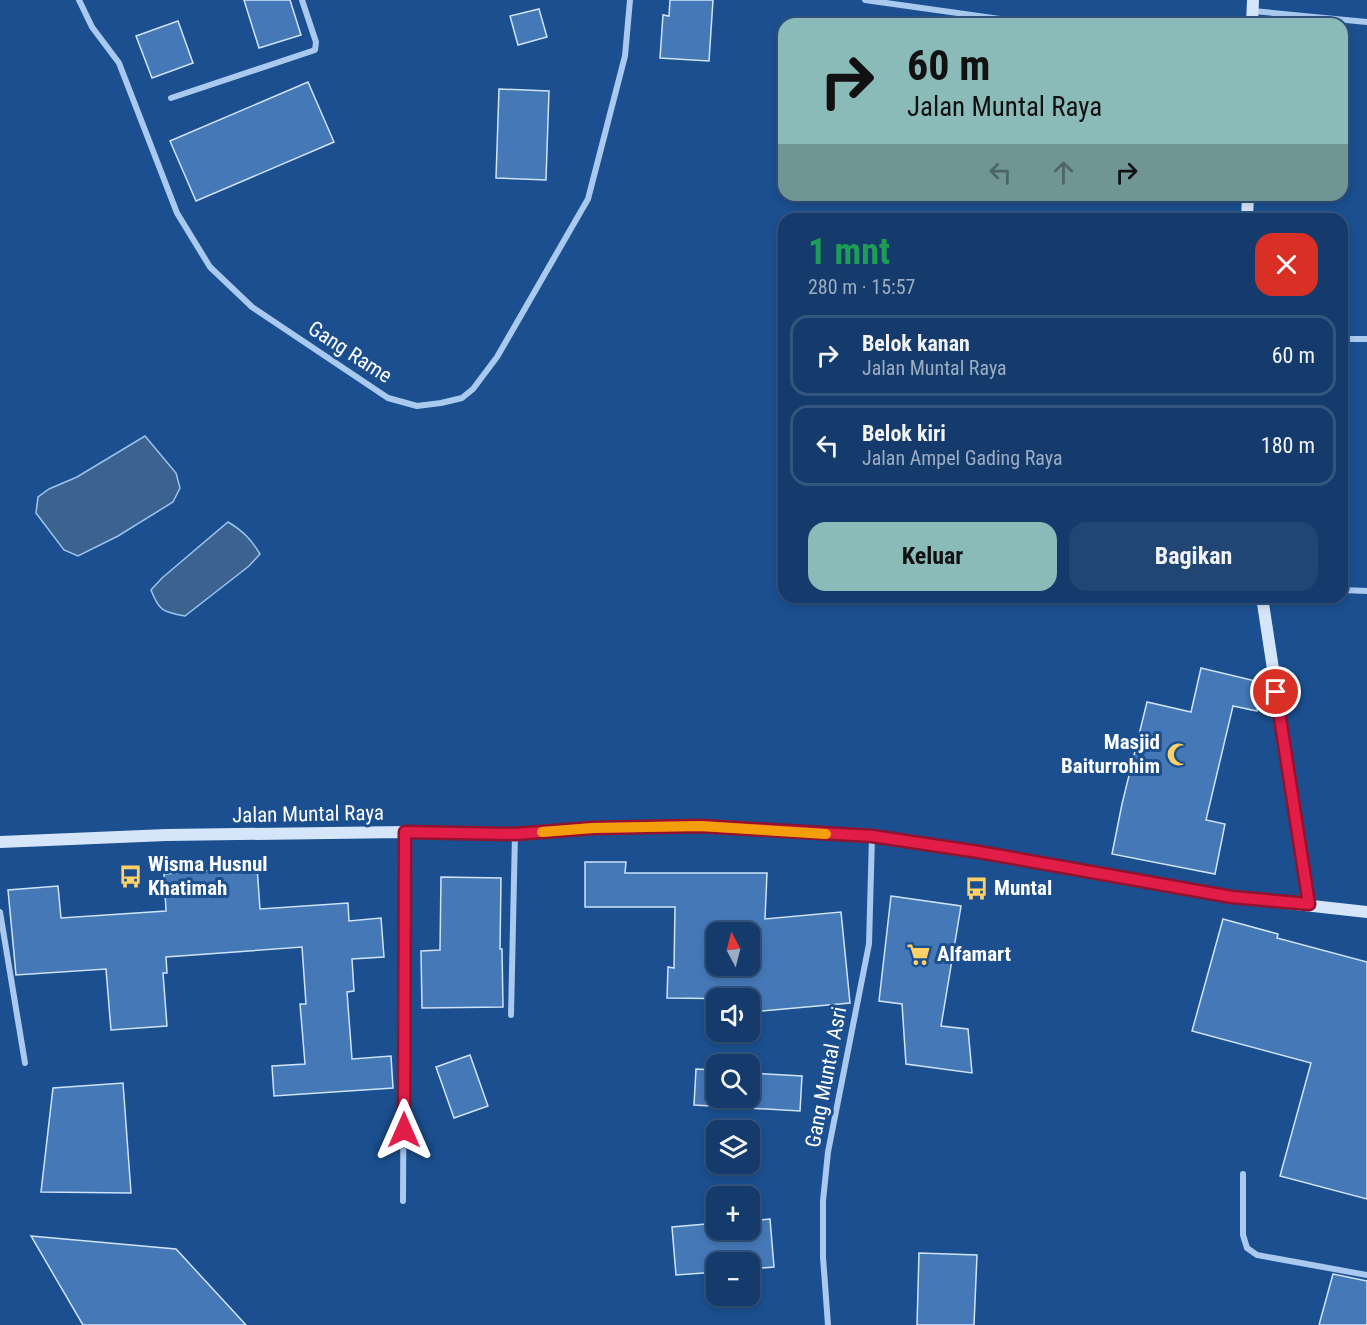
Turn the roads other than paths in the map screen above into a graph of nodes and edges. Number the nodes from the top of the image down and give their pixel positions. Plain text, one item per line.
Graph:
1 (79, 0) edge
2 (302, 0) edge
3 (630, 0) edge
4 (865, 0) edge
5 (1253, 12) edge
6 (992, 18) edge
7 (1321, 18) edge
8 (1348, 20) edge
9 (1367, 22) edge
10 (171, 98) dead end
11 (1348, 339) edge
12 (1367, 339) edge
13 (1348, 590) edge
14 (1367, 591) edge
15 (1263, 603) edge
16 (405, 832) junction
17 (515, 834) junction
18 (872, 836) junction
19 (0, 842) edge
20 (1309, 904) junction
21 (0, 912) edge
22 (1367, 912) edge
23 (511, 1015) dead end
24 (26, 1063) dead end
25 (1243, 1174) dead end
26 (403, 1201) dead end
27 (1367, 1275) edge
28 (828, 1325) edge

1 - 3 street, Gang Rame
2 - 10 street
4 - 6 street
5 - 7 street
8 - 9 street
11 - 12 street
13 - 14 street
15 - 20 main road
16 - 17 main road, Jalan Muntal Raya
16 - 19 main road, Jalan Muntal Raya
16 - 26 street
17 - 18 main road, Jalan Muntal Raya
17 - 23 street
18 - 20 main road, Jalan Muntal Raya
18 - 28 street, Gang Muntal Asri
20 - 22 main road, Jalan Muntal Raya
21 - 24 street
25 - 27 street

